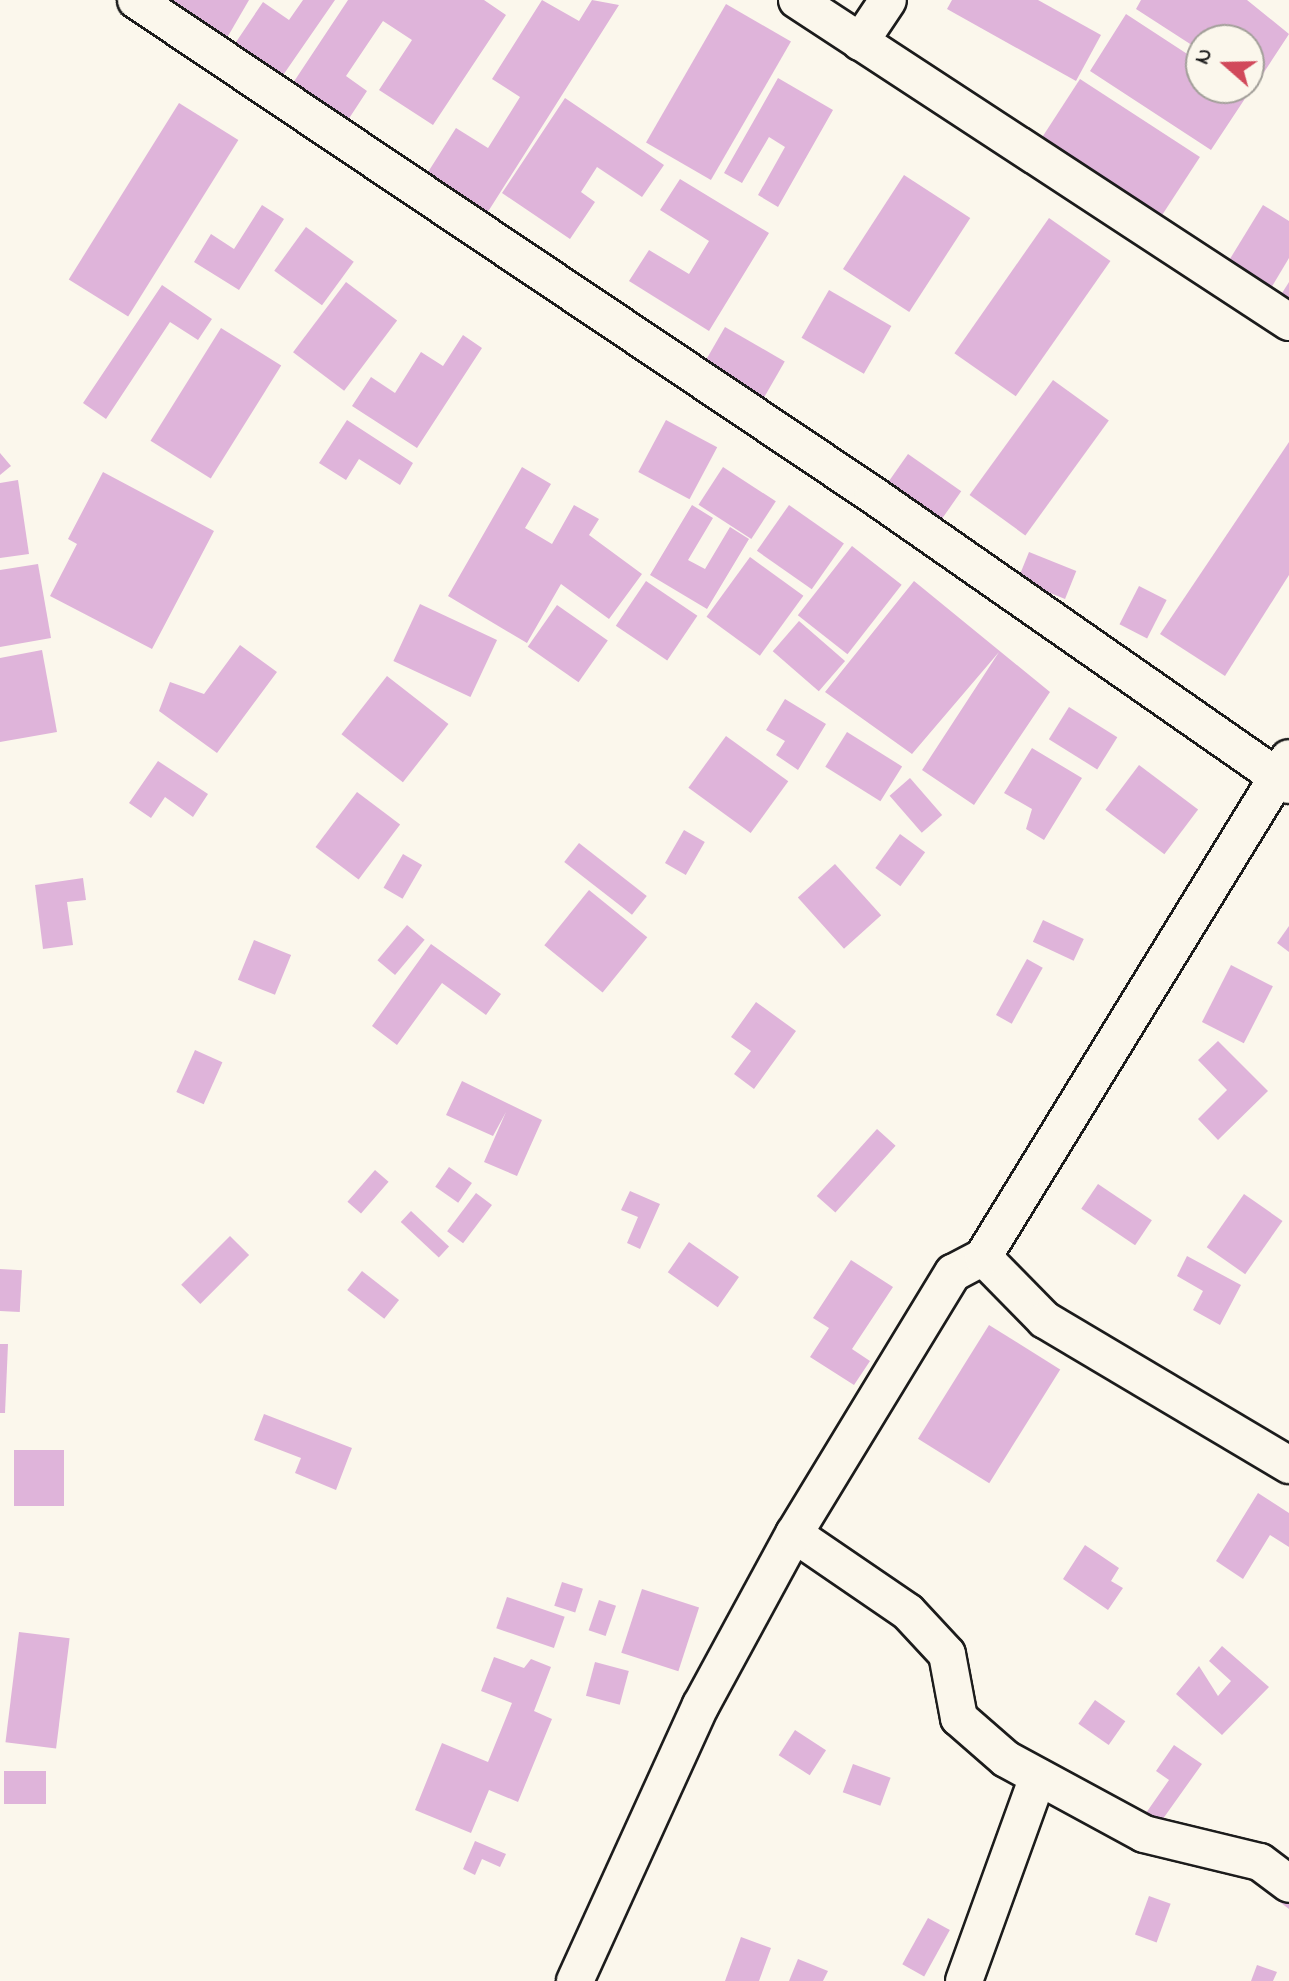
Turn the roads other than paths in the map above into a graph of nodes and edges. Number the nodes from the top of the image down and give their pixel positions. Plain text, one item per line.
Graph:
1 (136, 0) edge
2 (797, 0) edge
3 (888, 0) edge
4 (860, 42) junction
5 (1289, 322) edge
6 (1285, 774) edge
7 (983, 1257) junction
8 (1289, 1465) edge
9 (794, 1534) junction
10 (1038, 1777) junction
11 (1289, 1884) edge
12 (575, 1981) edge
13 (964, 1981) edge

1 - 6 street
2 - 4 street
3 - 4 street
4 - 5 street
6 - 7 street
7 - 8 street
7 - 9 street
9 - 10 street
9 - 12 street
10 - 11 street
10 - 13 street

